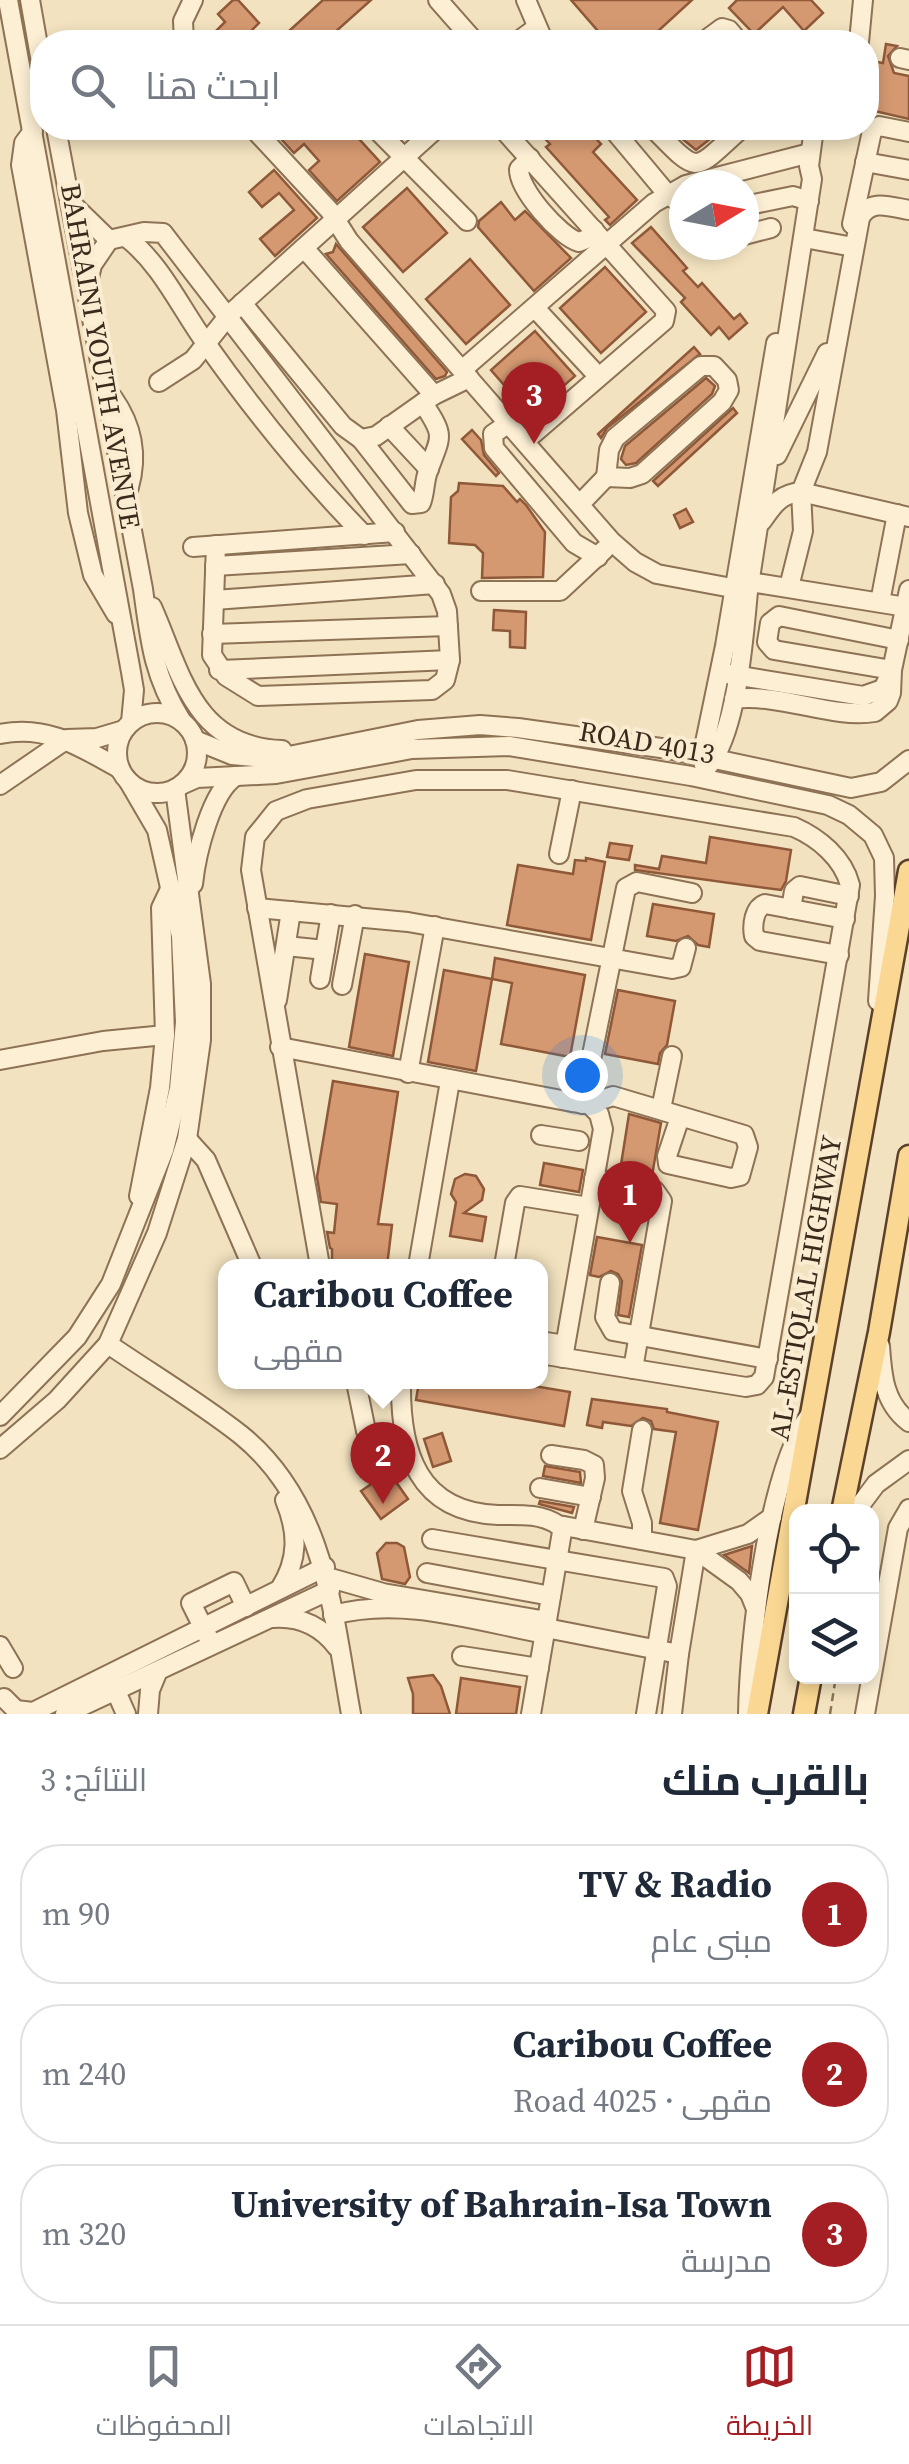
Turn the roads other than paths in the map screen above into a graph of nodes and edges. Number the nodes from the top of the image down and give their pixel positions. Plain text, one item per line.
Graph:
1 (30, 0) edge
2 (193, 0) edge
3 (438, 0) edge
4 (526, 0) edge
5 (843, 0) edge
6 (863, 0) edge
7 (9, 6) edge
8 (860, 20) junction
9 (35, 30) edge
10 (183, 30) edge
11 (465, 30) edge
12 (538, 30) edge
13 (860, 30) edge
14 (0, 32) edge
15 (0, 58) edge
16 (19, 68) junction
17 (30, 117) edge
18 (879, 128) edge
19 (909, 132) edge
20 (35, 140) edge
21 (59, 140) edge
22 (264, 140) edge
23 (386, 140) edge
24 (423, 140) edge
25 (513, 140) edge
26 (625, 140) edge
27 (664, 140) edge
28 (728, 140) edge
29 (812, 140) edge
30 (871, 140) edge
31 (403, 158) junction
32 (810, 159) junction
33 (864, 162) junction
34 (909, 170) edge
35 (759, 172) edge
36 (669, 182) edge
37 (669, 198) edge
38 (804, 199) junction
39 (759, 204) edge
40 (73, 205) junction
41 (909, 210) edge
42 (467, 221) dead end
43 (336, 222) junction
44 (771, 228) dead end
45 (759, 230) edge
46 (118, 238) junction
47 (804, 238) junction
48 (608, 246) junction
49 (848, 246) junction
50 (304, 248) junction
51 (88, 289) junction
52 (534, 308) junction
53 (235, 309) junction
54 (207, 345) junction
55 (466, 374) junction
56 (597, 376) junction
57 (159, 382) dead end
58 (428, 399) junction
59 (509, 423) junction
60 (389, 426) junction
61 (361, 438) junction
62 (525, 441) junction
63 (429, 469) junction
64 (769, 470) junction
65 (606, 477) junction
66 (801, 492) junction
67 (580, 504) junction
68 (903, 515) edge
69 (759, 525) junction
70 (395, 532) junction
71 (364, 535) junction
72 (612, 541) junction
73 (216, 545) junction
74 (193, 547) dead end
75 (411, 554) junction
76 (598, 557) junction
77 (216, 566) junction
78 (435, 584) junction
79 (789, 586) junction
80 (744, 587) junction
81 (143, 589) junction
82 (482, 591) dead end
83 (908, 598) edge
84 (214, 600) junction
85 (880, 602) junction
86 (448, 626) junction
87 (212, 634) junction
88 (899, 640) junction
89 (450, 660) junction
90 (219, 670) junction
91 (892, 670) junction
92 (729, 675) junction
93 (734, 699) junction
94 (832, 701) junction
95 (181, 720) junction
96 (718, 722) junction
97 (127, 726) junction
98 (0, 734) edge
99 (67, 739) junction
100 (196, 740) junction
101 (668, 749) junction
102 (318, 750) junction
103 (909, 760) edge
104 (705, 769) junction
105 (762, 769) junction
106 (125, 775) junction
107 (236, 776) junction
108 (0, 784) edge
109 (178, 787) junction
110 (572, 790) junction
111 (559, 854) dead end
112 (909, 871) edge
113 (171, 886) junction
114 (692, 893) dead end
115 (848, 896) junction
116 (257, 908) junction
117 (791, 908) junction
118 (291, 911) junction
119 (330, 914) junction
120 (356, 916) junction
121 (192, 919) junction
122 (845, 919) junction
123 (435, 926) junction
124 (286, 946) junction
125 (686, 948) dead end
126 (324, 950) junction
127 (838, 954) junction
128 (610, 959) junction
129 (320, 980) dead end
130 (342, 985) dead end
131 (275, 1016) junction
132 (165, 1035) junction
133 (280, 1047) junction
134 (672, 1056) dead end
135 (874, 1056) junction
136 (0, 1060) edge
137 (408, 1073) junction
138 (450, 1081) junction
139 (581, 1103) junction
140 (660, 1108) junction
141 (680, 1117) junction
142 (541, 1135) dead end
143 (187, 1139) junction
144 (909, 1156) edge
145 (594, 1179) junction
146 (140, 1206) junction
147 (589, 1208) junction
148 (249, 1259) edge
149 (319, 1259) edge
150 (419, 1259) edge
151 (505, 1259) edge
152 (610, 1283) dead end
153 (879, 1332) junction
154 (639, 1337) junction
155 (108, 1344) junction
156 (548, 1344) edge
157 (564, 1351) junction
158 (548, 1353) edge
159 (768, 1359) junction
160 (634, 1369) junction
161 (357, 1389) edge
162 (401, 1389) edge
163 (810, 1415) junction
164 (0, 1416) edge
165 (909, 1422) edge
166 (366, 1430) dead end
167 (642, 1430) dead end
168 (0, 1449) edge
169 (551, 1455) dead end
170 (909, 1460) edge
171 (272, 1467) junction
172 (540, 1488) dead end
173 (591, 1497) junction
174 (844, 1504) edge
175 (861, 1504) edge
176 (909, 1509) edge
177 (772, 1516) junction
178 (561, 1526) junction
179 (583, 1530) junction
180 (432, 1540) dead end
181 (642, 1540) junction
182 (696, 1550) junction
183 (558, 1560) junction
184 (427, 1573) dead end
185 (327, 1578) junction
186 (280, 1589) junction
187 (551, 1596) junction
188 (246, 1607) junction
189 (756, 1609) junction
190 (334, 1616) junction
191 (273, 1618) junction
192 (203, 1628) junction
193 (546, 1628) junction
194 (0, 1646) edge
195 (212, 1647) junction
196 (657, 1648) junction
197 (340, 1650) junction
198 (679, 1654) junction
199 (462, 1656) dead end
200 (13, 1668) dead end
201 (539, 1668) junction
202 (158, 1673) junction
203 (112, 1683) junction
204 (810, 1684) edge
205 (1, 1696) edge
206 (65, 1714) edge
207 (126, 1714) edge
208 (148, 1714) edge
209 (351, 1714) edge
210 (531, 1714) edge
211 (646, 1714) edge
212 (672, 1714) edge
213 (748, 1714) edge
214 (758, 1714) edge
215 (804, 1714) edge
216 (865, 1714) edge

1 - 9 street
2 - 10 street
3 - 11 street
4 - 12 street
5 - 8 street
6 - 8 street
7 - 14 street
7 - 16 street, BAHRAINI YOUTH AVENUE
8 - 13 street
15 - 16 street
16 - 17 street, BAHRAINI YOUTH AVENUE
18 - 19 street
20 - 97 street, BAHRAINI YOUTH AVENUE
21 - 40 street, BAHRAINI YOUTH AVENUE
22 - 43 street
23 - 31 street
24 - 31 street
25 - 48 street
26 - 36 street
27 - 28 street
29 - 32 street
30 - 33 street
31 - 42 street
31 - 43 street
32 - 35 street
32 - 38 street
33 - 34 street
33 - 49 street
37 - 48 street
38 - 39 street
38 - 47 street
38 - 80 street
40 - 46 street
40 - 51 street, BAHRAINI YOUTH AVENUE
41 - 66 street
43 - 50 street
43 - 55 street
44 - 45 street
46 - 51 street
46 - 53 street
46 - 54 street
47 - 49 street
47 - 64 street
48 - 52 street
48 - 56 street
49 - 64 street
50 - 53 street
50 - 58 street
51 - 81 street, BAHRAINI YOUTH AVENUE
52 - 55 street
52 - 56 street
53 - 54 street
53 - 61 street
53 - 70 street
54 - 57 street
54 - 71 street
55 - 58 street
55 - 59 street
56 - 62 street
58 - 60 street
58 - 63 street
59 - 62 street
59 - 76 street
60 - 61 street
60 - 63 street
61 - 63 street
62 - 67 street
64 - 69 street
65 - 65 street
65 - 67 street
66 - 68 street
66 - 69 street
66 - 79 street
67 - 72 street
68 - 85 street
69 - 80 street
70 - 71 street
70 - 75 street
71 - 73 street
72 - 76 street
72 - 80 street
73 - 74 street
73 - 77 street
75 - 77 street
75 - 78 street
76 - 82 street
77 - 84 street
78 - 84 street
78 - 86 street
79 - 80 street
79 - 85 street
80 - 92 street
81 - 95 street, BAHRAINI YOUTH AVENUE
81 - 102 street
83 - 85 street
83 - 88 street
84 - 87 street
86 - 87 street
86 - 89 street
87 - 90 street
88 - 91 street
88 - 91 street
89 - 90 street
89 - 90 street
91 - 94 street
92 - 93 street
92 - 94 street
92 - 96 street
93 - 94 street
93 - 96 street
95 - 97 street
95 - 100 street
96 - 101 street
96 - 104 street
96 - 105 street
97 - 99 street
97 - 106 street
98 - 99 street
99 - 106 street
99 - 108 street
100 - 102 street, ROAD 4013
100 - 109 street
101 - 102 street, ROAD 4013
101 - 104 street, ROAD 4013
103 - 105 street, ROAD 4013
104 - 105 street, ROAD 4013
104 - 107 street, ROAD 4013
104 - 135 street, ROAD 4013
106 - 109 street
106 - 113 street
107 - 109 street, ROAD 4013
107 - 121 street
109 - 121 street
110 - 111 street
110 - 115 street
110 - 116 street
112 - 135 main road, AL-ESTIQLAL HIGHWAY
113 - 132 street
113 - 146 street
114 - 128 street
115 - 117 street
115 - 122 street
116 - 118 street
116 - 131 street
117 - 122 street
117 - 127 street
118 - 119 street
118 - 124 street
119 - 120 street
119 - 126 street
120 - 123 street
120 - 130 street
121 - 143 street
122 - 127 street
123 - 128 street
123 - 137 street
124 - 126 street
124 - 131 street
125 - 128 street
126 - 129 street
127 - 159 street
128 - 139 street
131 - 133 street
132 - 136 street
132 - 146 street
133 - 137 street
133 - 149 street
134 - 140 street
135 - 163 main road, AL-ESTIQLAL HIGHWAY
137 - 138 street
138 - 139 street
138 - 150 street
139 - 140 street
139 - 142 street
139 - 145 street
140 - 141 street
141 - 141 street
143 - 148 street
143 - 155 street
144 - 153 main road
145 - 147 street
145 - 154 street
146 - 164 street
147 - 151 street
147 - 157 street
152 - 154 street
153 - 165 street
153 - 174 main road
154 - 159 street
154 - 160 street
155 - 168 street
155 - 171 street
156 - 157 street
157 - 158 street
157 - 160 street
159 - 160 street
161 - 166 street
162 - 178 street
163 - 177 street
163 - 214 main road, AL-ESTIQLAL HIGHWAY
167 - 181 street
169 - 173 street
170 - 175 street
171 - 185 street
171 - 186 street
172 - 173 street
173 - 179 street
176 - 216 street
177 - 182 street
177 - 189 street
178 - 179 street
178 - 183 street
179 - 181 street
180 - 183 street
181 - 182 street
182 - 189 street
182 - 198 street
183 - 187 street
183 - 196 street
184 - 187 street
185 - 186 street
185 - 190 street
185 - 191 street
185 - 193 street
186 - 188 street
187 - 193 street
188 - 192 street
188 - 192 street
189 - 213 street
190 - 193 street
190 - 197 street
191 - 195 street
191 - 197 street
192 - 195 street
192 - 203 street
193 - 196 street
193 - 201 street
194 - 200 street
195 - 202 street
196 - 198 street
196 - 211 street
197 - 209 street
198 - 212 street
199 - 201 street
201 - 210 street
202 - 203 street
202 - 208 street
203 - 205 street
203 - 206 street
203 - 207 street
204 - 215 main road

